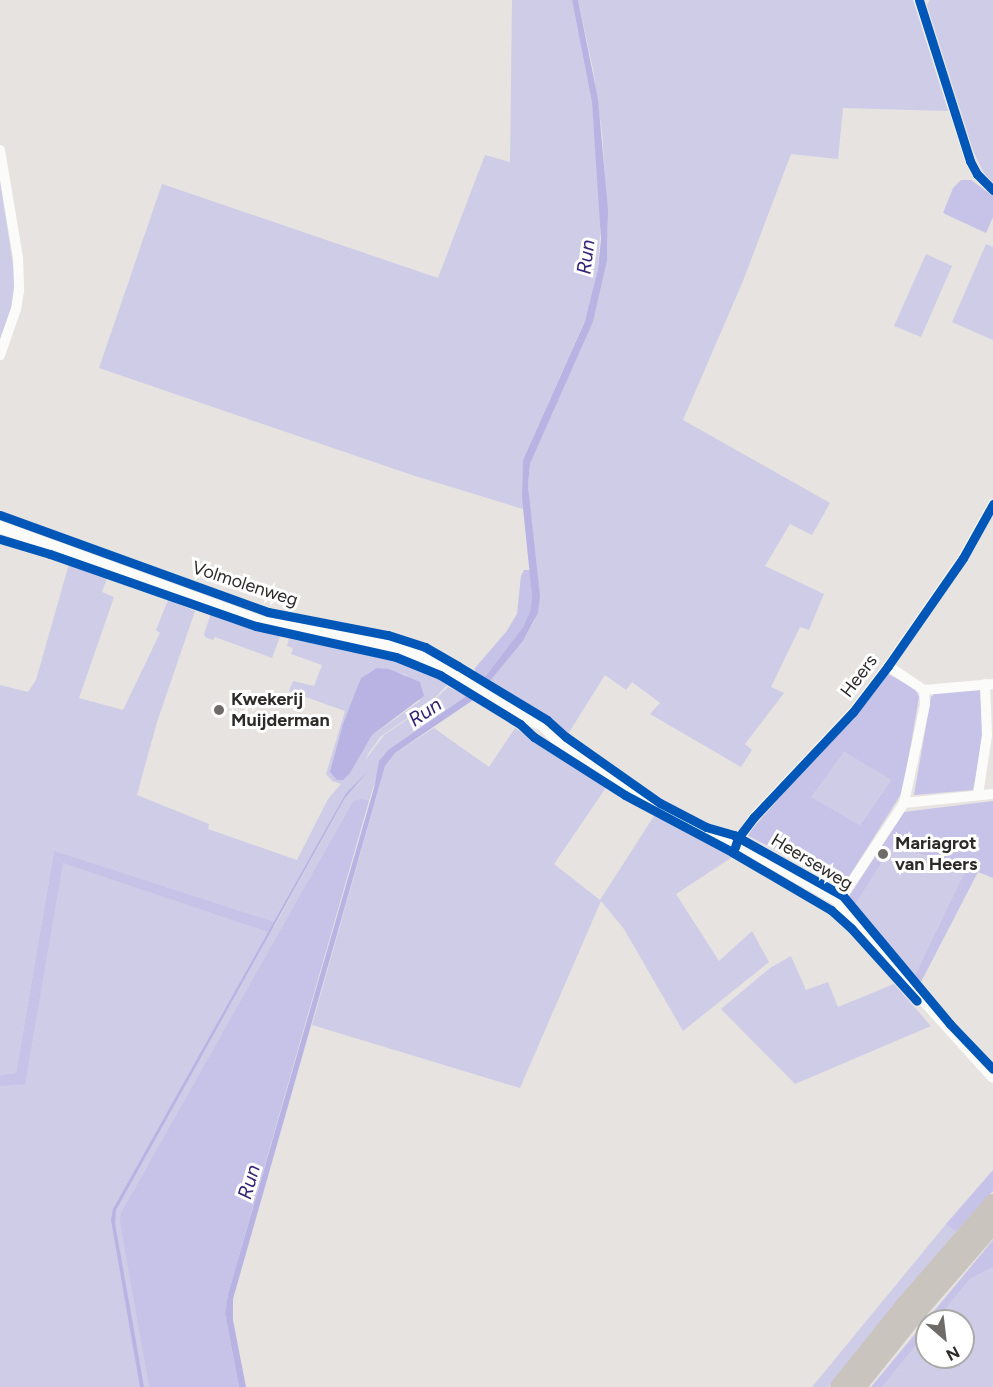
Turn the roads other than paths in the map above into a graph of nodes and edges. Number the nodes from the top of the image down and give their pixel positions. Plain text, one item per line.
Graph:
1 (919, 0) edge
2 (0, 150) edge
3 (993, 190) edge
4 (0, 355) edge
5 (993, 504) edge
6 (0, 527) edge
7 (888, 666) junction
8 (453, 674) joint
9 (989, 684) edge
10 (924, 690) junction
11 (993, 794) edge
12 (978, 795) junction
13 (904, 803) junction
14 (737, 843) junction
15 (839, 901) junction
16 (993, 1077) edge
17 (993, 1203) edge
18 (993, 1225) edge
19 (839, 1387) edge
20 (857, 1387) edge

1 - 3 street
2 - 4 street
5 - 7 street, Heers
6 - 8 street, Volmolenweg
7 - 10 street
7 - 14 street, Heers
8 - 14 street, Heerseweg
9 - 10 street
9 - 12 street
10 - 13 street
11 - 12 street
12 - 13 street
13 - 15 street
14 - 15 street, Heerseweg
15 - 16 street, Heerseweg
17 - 19 highway
18 - 20 highway

